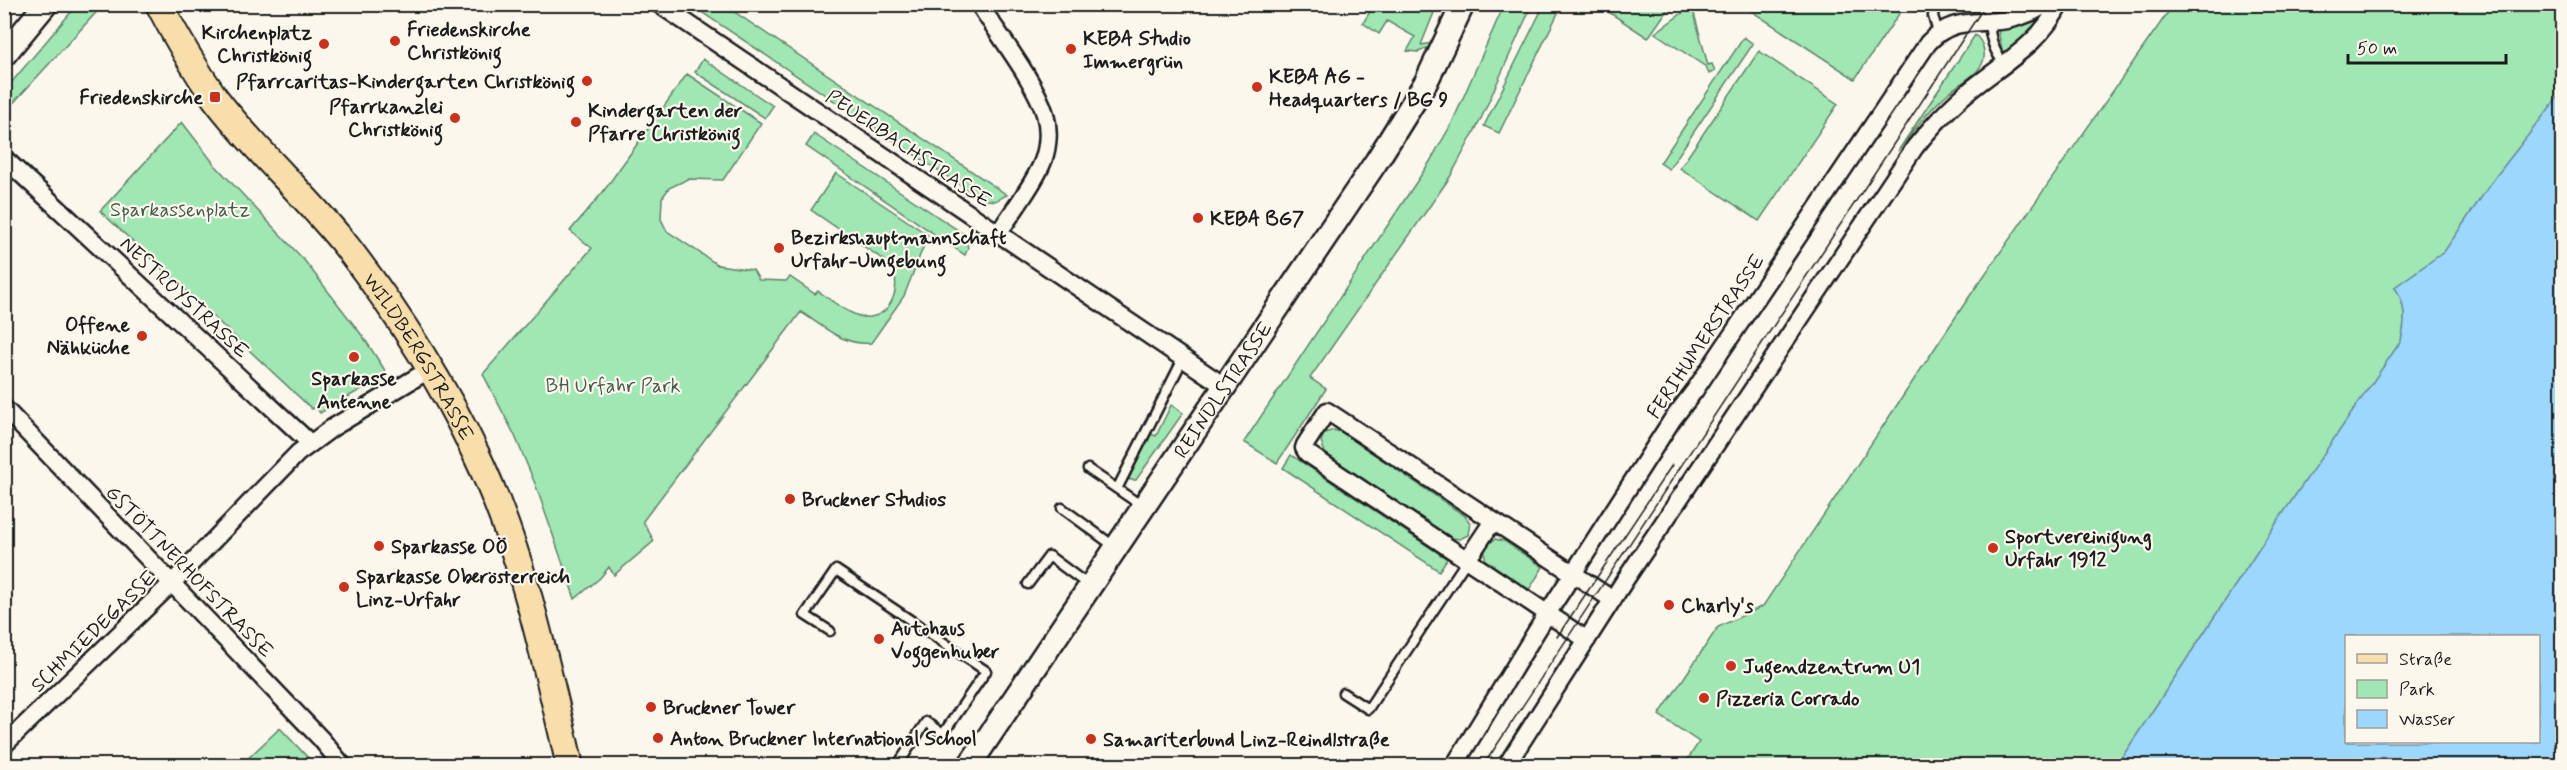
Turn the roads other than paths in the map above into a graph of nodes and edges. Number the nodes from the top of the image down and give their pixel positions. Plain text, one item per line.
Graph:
1 (46, 4) edge
2 (159, 4) edge
3 (659, 4) edge
4 (979, 4) edge
5 (1463, 4) edge
6 (1935, 4) edge
7 (2047, 4) edge
8 (2060, 4) edge
9 (1989, 22) junction
10 (1938, 32) junction
11 (4, 55) edge
12 (2005, 64) junction
13 (4, 158) edge
14 (998, 234) junction
15 (1183, 359) junction
16 (432, 368) junction
17 (1224, 386) junction
18 (4, 408) edge
19 (310, 443) junction
20 (1088, 469) dead end
21 (1117, 489) junction
22 (1143, 507) junction
23 (1062, 508) dead end
24 (1493, 521) junction
25 (1116, 548) junction
26 (1467, 560) junction
27 (1572, 575) junction
28 (172, 583) junction
29 (1028, 584) dead end
30 (1091, 586) junction
31 (1613, 600) junction
32 (1547, 614) junction
33 (830, 632) dead end
34 (1587, 640) junction
35 (1343, 693) dead end
36 (4, 745) edge
37 (343, 765) edge
38 (570, 765) edge
39 (897, 765) edge
40 (969, 765) edge
41 (1454, 765) edge
42 (1506, 765) edge

1 - 11 street
2 - 16 main road, WILDBERGSTRASSE
3 - 14 street, PEUERBACHSTRASSE
4 - 14 street
5 - 17 street, REINDLSTRASSE
6 - 10 lane
7 - 9 street
8 - 12 street
9 - 10 street
9 - 12 lane
10 - 27 street, FERIHUMERSTRASSE
12 - 31 street
13 - 19 street, NESTROYSTRASSE
14 - 15 street, PEUERBACHSTRASSE
15 - 17 street, PEUERBACHSTRASSE
15 - 21 lane
16 - 19 street
16 - 38 main road, WILDBERGSTRASSE
17 - 22 street, REINDLSTRASSE
18 - 28 street, GSTÖTTNERHOFSTRASSE
19 - 28 street, SCHMIEDEGASSE
20 - 21 lane
21 - 22 lane
22 - 25 street, REINDLSTRASSE
23 - 25 lane
24 - 26 street
24 - 26 street
24 - 27 street
25 - 30 street, REINDLSTRASSE
26 - 32 street
26 - 35 lane
27 - 31 street
27 - 32 street, FERIHUMERSTRASSE
28 - 36 street, SCHMIEDEGASSE
28 - 37 street, GSTÖTTNERHOFSTRASSE
29 - 30 lane
30 - 40 street, REINDLSTRASSE
31 - 34 street
32 - 34 street
32 - 41 street, FERIHUMERSTRASSE
33 - 39 lane
34 - 42 street

